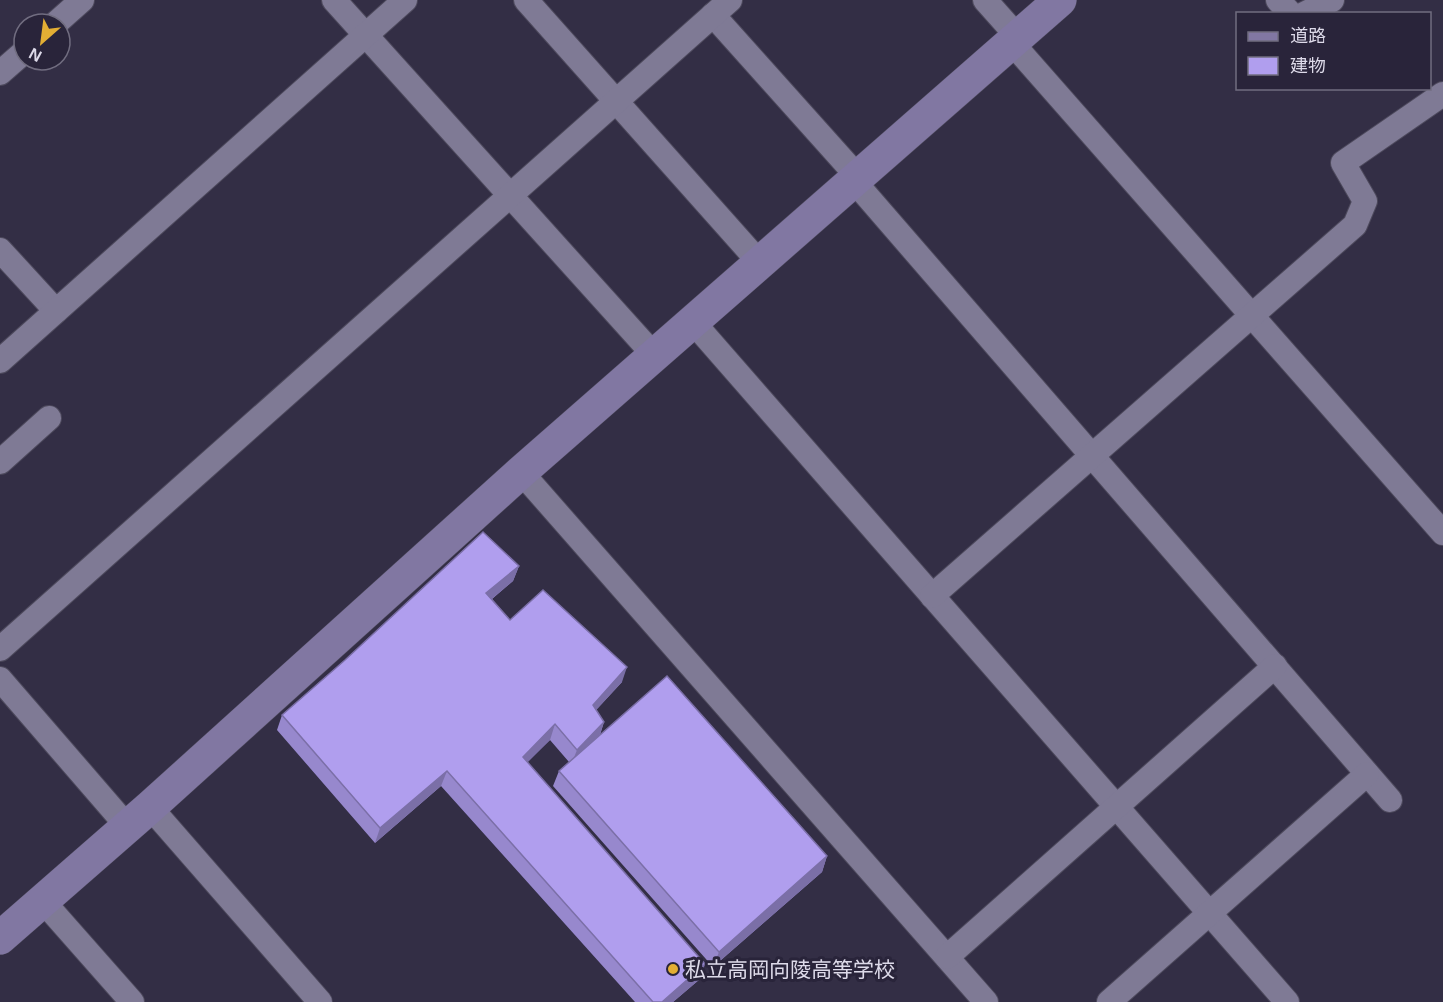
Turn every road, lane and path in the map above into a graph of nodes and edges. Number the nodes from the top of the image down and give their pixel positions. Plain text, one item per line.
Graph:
1 (82, 0) edge
2 (334, 0) edge
3 (405, 0) edge
4 (526, 0) edge
5 (985, 0) edge
6 (1060, 0) edge
7 (1278, 0) edge
8 (1332, 0) edge
9 (722, 8) edge
10 (68, 12) edge
11 (1289, 12) edge
12 (1308, 12) edge
13 (365, 36) junction
14 (1015, 40) junction
15 (12, 62) edge
16 (0, 73) edge
17 (1443, 94) edge
18 (616, 100) junction
19 (856, 179) junction
20 (510, 194) junction
21 (0, 250) edge
22 (760, 263) junction
23 (56, 311) junction
24 (1251, 316) junction
25 (693, 322) junction
26 (654, 355) junction
27 (0, 361) edge
28 (49, 418) dead end
29 (1093, 455) junction
30 (0, 462) edge
31 (521, 472) junction
32 (1443, 533) edge
33 (932, 596) junction
34 (0, 650) edge
35 (1275, 666) junction
36 (0, 679) edge
37 (1367, 774) junction
38 (1390, 800) dead end
39 (1116, 807) junction
40 (138, 816) junction
41 (42, 900) junction
42 (1209, 914) junction
43 (0, 938) edge
44 (947, 957) junction
45 (132, 1002) edge
46 (320, 1002) edge
47 (986, 1002) edge
48 (1109, 1002) edge
49 (1287, 1002) edge

1 - 10 street
2 - 13 street
3 - 13 street
4 - 18 street
5 - 14 street
6 - 14 street
7 - 11 street
8 - 12 street
9 - 18 street
9 - 19 street
13 - 20 street
13 - 23 street
14 - 19 street
14 - 24 street
15 - 16 street
17 - 24 street
18 - 20 street
18 - 22 street
19 - 22 street
19 - 29 street
20 - 26 street
20 - 34 street
21 - 23 street
22 - 25 street
23 - 27 street
24 - 29 street
24 - 32 street
25 - 26 street
25 - 33 street
26 - 31 street
28 - 30 street
29 - 33 street
29 - 35 street
31 - 40 street
31 - 44 street
33 - 39 street
35 - 37 street
35 - 39 street
36 - 40 street
37 - 38 street
37 - 42 street
39 - 42 street
39 - 44 street
40 - 41 street
40 - 46 street
41 - 43 street
41 - 45 street
42 - 48 street
42 - 49 street
44 - 47 street

